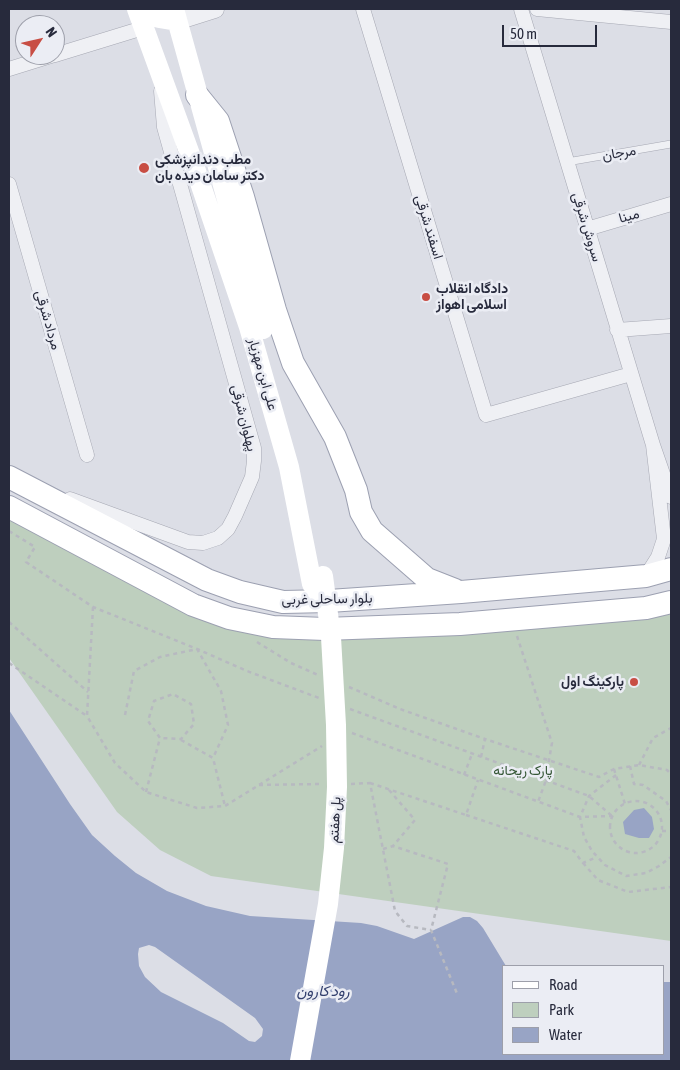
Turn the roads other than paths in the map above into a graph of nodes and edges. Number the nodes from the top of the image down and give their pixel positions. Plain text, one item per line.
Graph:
1 (137, 9) edge
2 (151, 9) edge
3 (216, 9) edge
4 (363, 9) edge
5 (521, 9) edge
6 (537, 9) edge
7 (175, 15) edge
8 (671, 22) edge
9 (143, 28) junction
10 (65, 52) edge
11 (22, 65) edge
12 (9, 69) edge
13 (160, 75) junction
14 (197, 95) junction
15 (671, 144) edge
16 (567, 162) junction
17 (195, 168) joint
18 (9, 184) edge
19 (671, 204) edge
20 (587, 229) junction
21 (671, 326) edge
22 (617, 330) junction
23 (631, 374) junction
24 (653, 445) junction
25 (87, 455) dead end
26 (9, 476) edge
27 (671, 497) edge
28 (9, 507) edge
29 (671, 569) edge
30 (646, 576) junction
31 (318, 580) junction
32 (461, 592) junction
33 (671, 602) edge
34 (287, 1061) edge
35 (300, 1061) edge

1 - 9 main road, پهلوان شرقی
2 - 7 main road
3 - 7 street
4 - 23 street, اسفند شرقی
5 - 16 street, سروش شرقی
6 - 8 street
7 - 14 main road
9 - 10 street
9 - 13 main road, پهلوان شرقی
11 - 12 street
13 - 17 main road, پهلوان شرقی
13 - 26 street, پهلوان شرقی
14 - 31 main road
14 - 32 main road
15 - 16 lane, مرجان
16 - 20 street, سروش شرقی
17 - 31 main road, علی ابن مهزیار
18 - 25 street, مرداد شرقی
19 - 20 street, مینا
20 - 22 street, سروش شرقی
21 - 22 street
22 - 23 street, سروش شرقی
23 - 24 street, سروش شرقی
24 - 27 street
24 - 30 street
26 - 32 main road, بلوار ساحلی غربی
28 - 33 main road, بلوار ساحلی غربی
29 - 30 main road, بلوار ساحلی غربی
30 - 32 main road, بلوار ساحلی غربی
31 - 34 main road, پل هفتم
31 - 35 main road, پل هفتم, bridge

